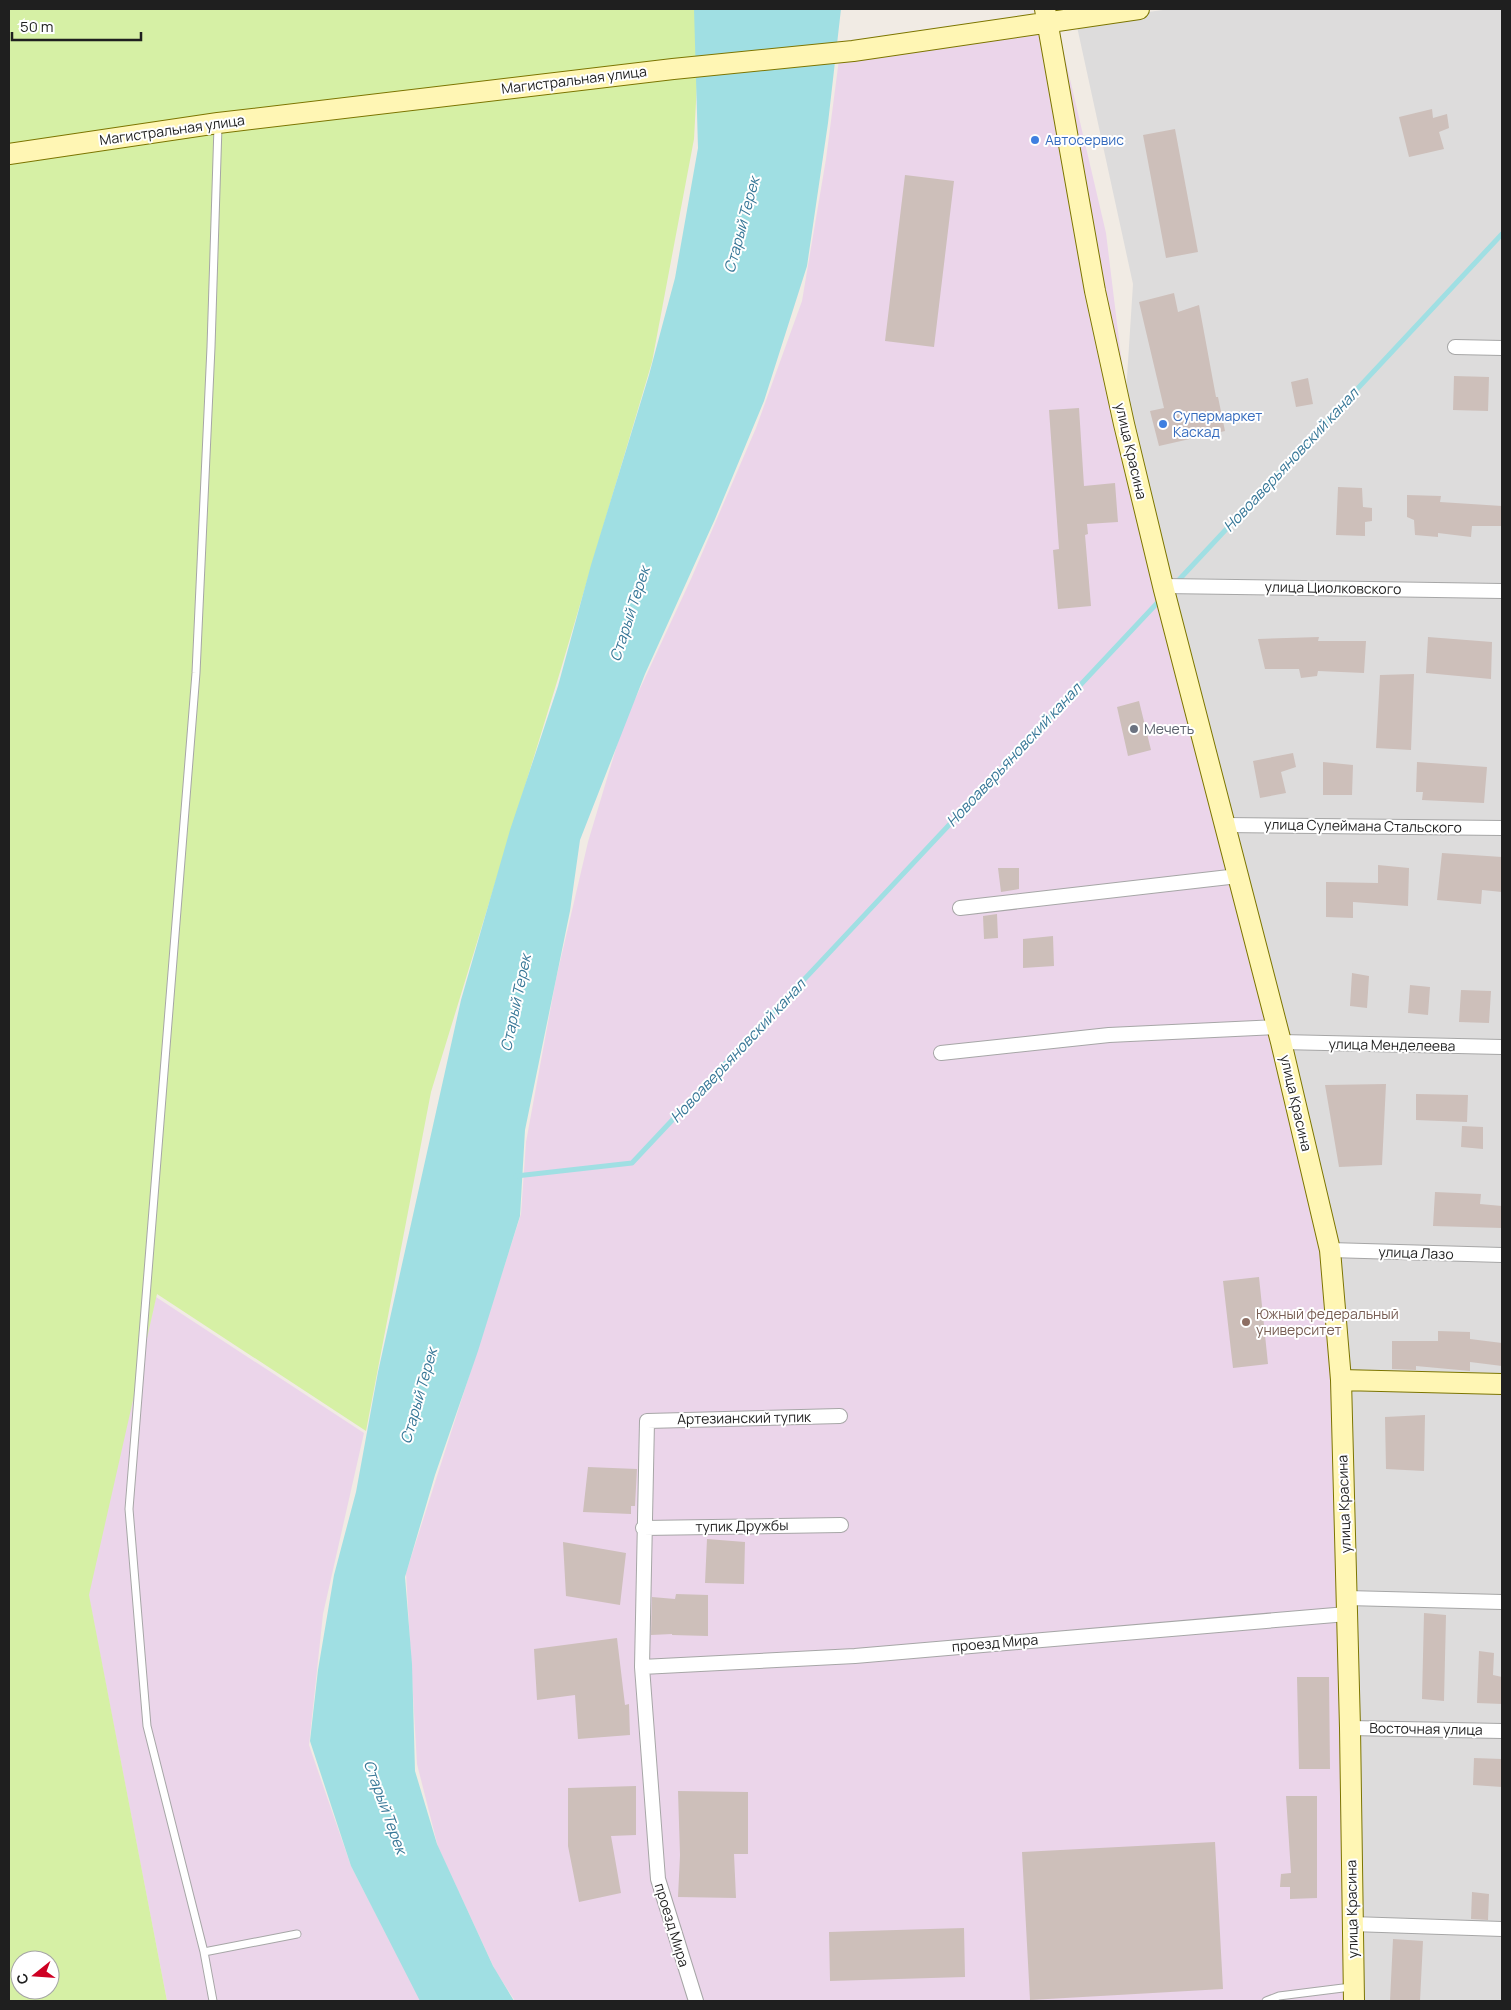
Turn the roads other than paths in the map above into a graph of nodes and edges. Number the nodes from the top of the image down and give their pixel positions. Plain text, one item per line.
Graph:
1 (1139, 9) edge
2 (1046, 15) edge
3 (218, 123) junction
4 (9, 154) edge
5 (1455, 347) dead end
6 (1502, 348) edge
7 (1163, 586) junction
8 (1502, 591) edge
9 (1224, 825) junction
10 (1502, 828) edge
11 (1238, 876) junction
12 (960, 908) dead end
13 (1280, 1035) junction
14 (1502, 1047) edge
15 (941, 1053) dead end
16 (1330, 1250) junction
17 (1502, 1255) edge
18 (1341, 1380) junction
19 (1502, 1384) edge
20 (840, 1416) dead end
21 (647, 1421) joint
22 (841, 1525) dead end
23 (644, 1528) junction
24 (1502, 1602) edge
25 (1347, 1606) junction
26 (642, 1667) junction
27 (1350, 1728) junction
28 (1502, 1731) edge
29 (1352, 1924) junction
30 (1502, 1930) edge
31 (297, 1934) dead end
32 (204, 1952) junction
33 (1354, 1994) edge
34 (213, 2001) edge
35 (696, 2001) edge
36 (1266, 2001) edge

1 - 2 street, Магистральная улица
2 - 3 street, Магистральная улица
2 - 7 street, улица Красина
3 - 4 street, Магистральная улица
3 - 32 lane
5 - 6 street
7 - 8 street, улица Циолковского
7 - 9 street, улица Красина
9 - 10 street, улица Сулеймана Стальского
9 - 11 street, улица Красина
11 - 12 street
11 - 13 street, улица Красина
13 - 14 street, улица Менделеева
13 - 15 street
13 - 16 street, улица Красина
16 - 17 street, улица Лазо
16 - 18 street, улица Красина
18 - 19 street
18 - 25 street, улица Красина
20 - 21 street, Артезианский тупик
21 - 23 street, проезд Мира
22 - 23 street, тупик Дружбы
23 - 26 street, проезд Мира
24 - 25 street, проезд Мира
25 - 26 street, проезд Мира
25 - 27 street, улица Красина
26 - 35 street, проезд Мира
27 - 28 street, Восточная улица
27 - 29 street, улица Красина
29 - 30 street
29 - 33 street, улица Красина
31 - 32 lane
32 - 34 lane
33 - 36 lane, улица Красина

